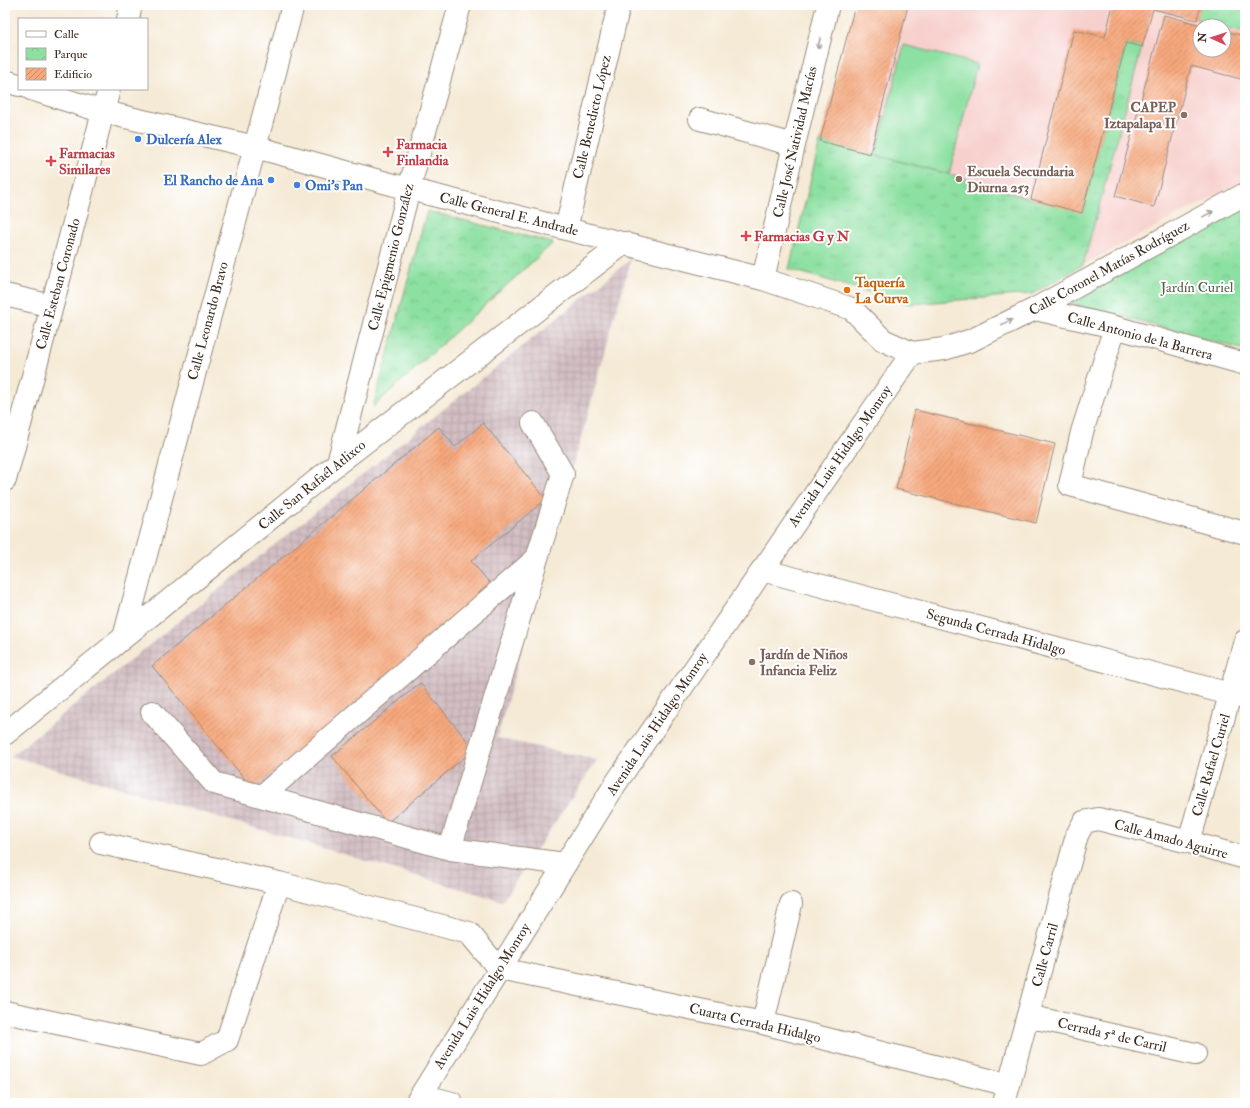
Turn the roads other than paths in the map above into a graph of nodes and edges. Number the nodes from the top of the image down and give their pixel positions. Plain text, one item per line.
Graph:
1 (131, 5) edge
2 (293, 5) edge
3 (460, 5) edge
4 (619, 5) edge
5 (828, 5) edge
6 (128, 18) edge
7 (5, 80) edge
8 (18, 85) edge
9 (35, 90) edge
10 (110, 90) edge
11 (104, 112) junction
12 (700, 119) dead end
13 (794, 145) junction
14 (255, 147) junction
15 (409, 189) junction
16 (1245, 194) edge
17 (566, 229) junction
18 (624, 243) junction
19 (763, 279) junction
20 (5, 295) edge
21 (52, 306) junction
22 (1035, 308) junction
23 (1115, 327) junction
24 (912, 353) junction
25 (1245, 364) edge
26 (533, 423) dead end
27 (338, 463) junction
28 (5, 480) edge
29 (1245, 533) edge
30 (536, 558) junction
31 (762, 570) junction
32 (124, 637) junction
33 (1245, 641) edge
34 (1238, 696) edge
35 (152, 712) dead end
36 (5, 734) edge
37 (262, 796) junction
38 (1098, 819) joint
39 (1189, 842) junction
40 (101, 843) dead end
41 (450, 849) junction
42 (1245, 858) edge
43 (565, 864) junction
44 (279, 883) junction
45 (791, 904) dead end
46 (499, 969) junction
47 (5, 1012) edge
48 (1028, 1016) junction
49 (763, 1023) junction
50 (1195, 1054) dead end
51 (1006, 1094) edge
52 (418, 1099) edge
53 (452, 1103) edge

1 - 6 street
2 - 14 street, Calle Leonardo Bravo
3 - 15 street, Calle Epigmenio González
4 - 17 street, Calle Benedicto López
5 -> 13 street, Calle José Natividad Macías
7 - 8 street
9 - 11 street, Calle General E. Andrade
10 - 11 street, Calle Esteban Coronado
11 - 14 street, Calle General E. Andrade
11 - 21 street, Calle Esteban Coronado
12 - 13 street
13 - 19 street, Calle José Natividad Macías
14 - 15 street, Calle General E. Andrade
14 - 32 street, Calle Leonardo Bravo
15 - 17 street, Calle General E. Andrade
15 - 27 street, Calle Epigmenio González
22 -> 16 street, Calle Coronel Matías Rodríguez
17 - 18 street, Calle General E. Andrade
18 - 19 street, Calle General E. Andrade
18 - 27 street, Calle San Rafaél Atlixco
19 - 24 street, Calle General E. Andrade
20 - 21 street
21 - 28 street, Calle Esteban Coronado
22 - 23 street, Calle Antonio de la Barrera
24 -> 22 street, Calle Coronel Matías Rodríguez
23 - 25 street, Calle Antonio de la Barrera
23 - 29 street
24 - 31 street, Avenida Luis Hidalgo Monroy
26 - 30 street
27 - 32 street, Calle San Rafaél Atlixco
30 - 37 street
30 - 41 street
31 - 34 street, Segunda Cerrada Hidalgo
31 - 43 street, Avenida Luis Hidalgo Monroy
32 - 36 street, Calle San Rafaél Atlixco
33 - 34 street, Calle Rafael Curiel
34 - 39 street, Calle Rafael Curiel
35 - 37 street
37 - 41 street
38 - 39 street, Calle Amado Aguirre
38 - 48 street, Calle Carril
39 - 42 street, Calle Amado Aguirre
40 - 44 street
41 - 43 street
43 - 46 street, Avenida Luis Hidalgo Monroy
44 - 46 street
44 - 47 street
45 - 49 street
46 - 49 street, Cuarta Cerrada Hidalgo
46 - 52 street, Avenida Luis Hidalgo Monroy
48 - 50 street, Cerrada 5ª de Carril
48 - 51 street, Calle Carril
49 - 51 street, Cuarta Cerrada Hidalgo
52 - 53 street

